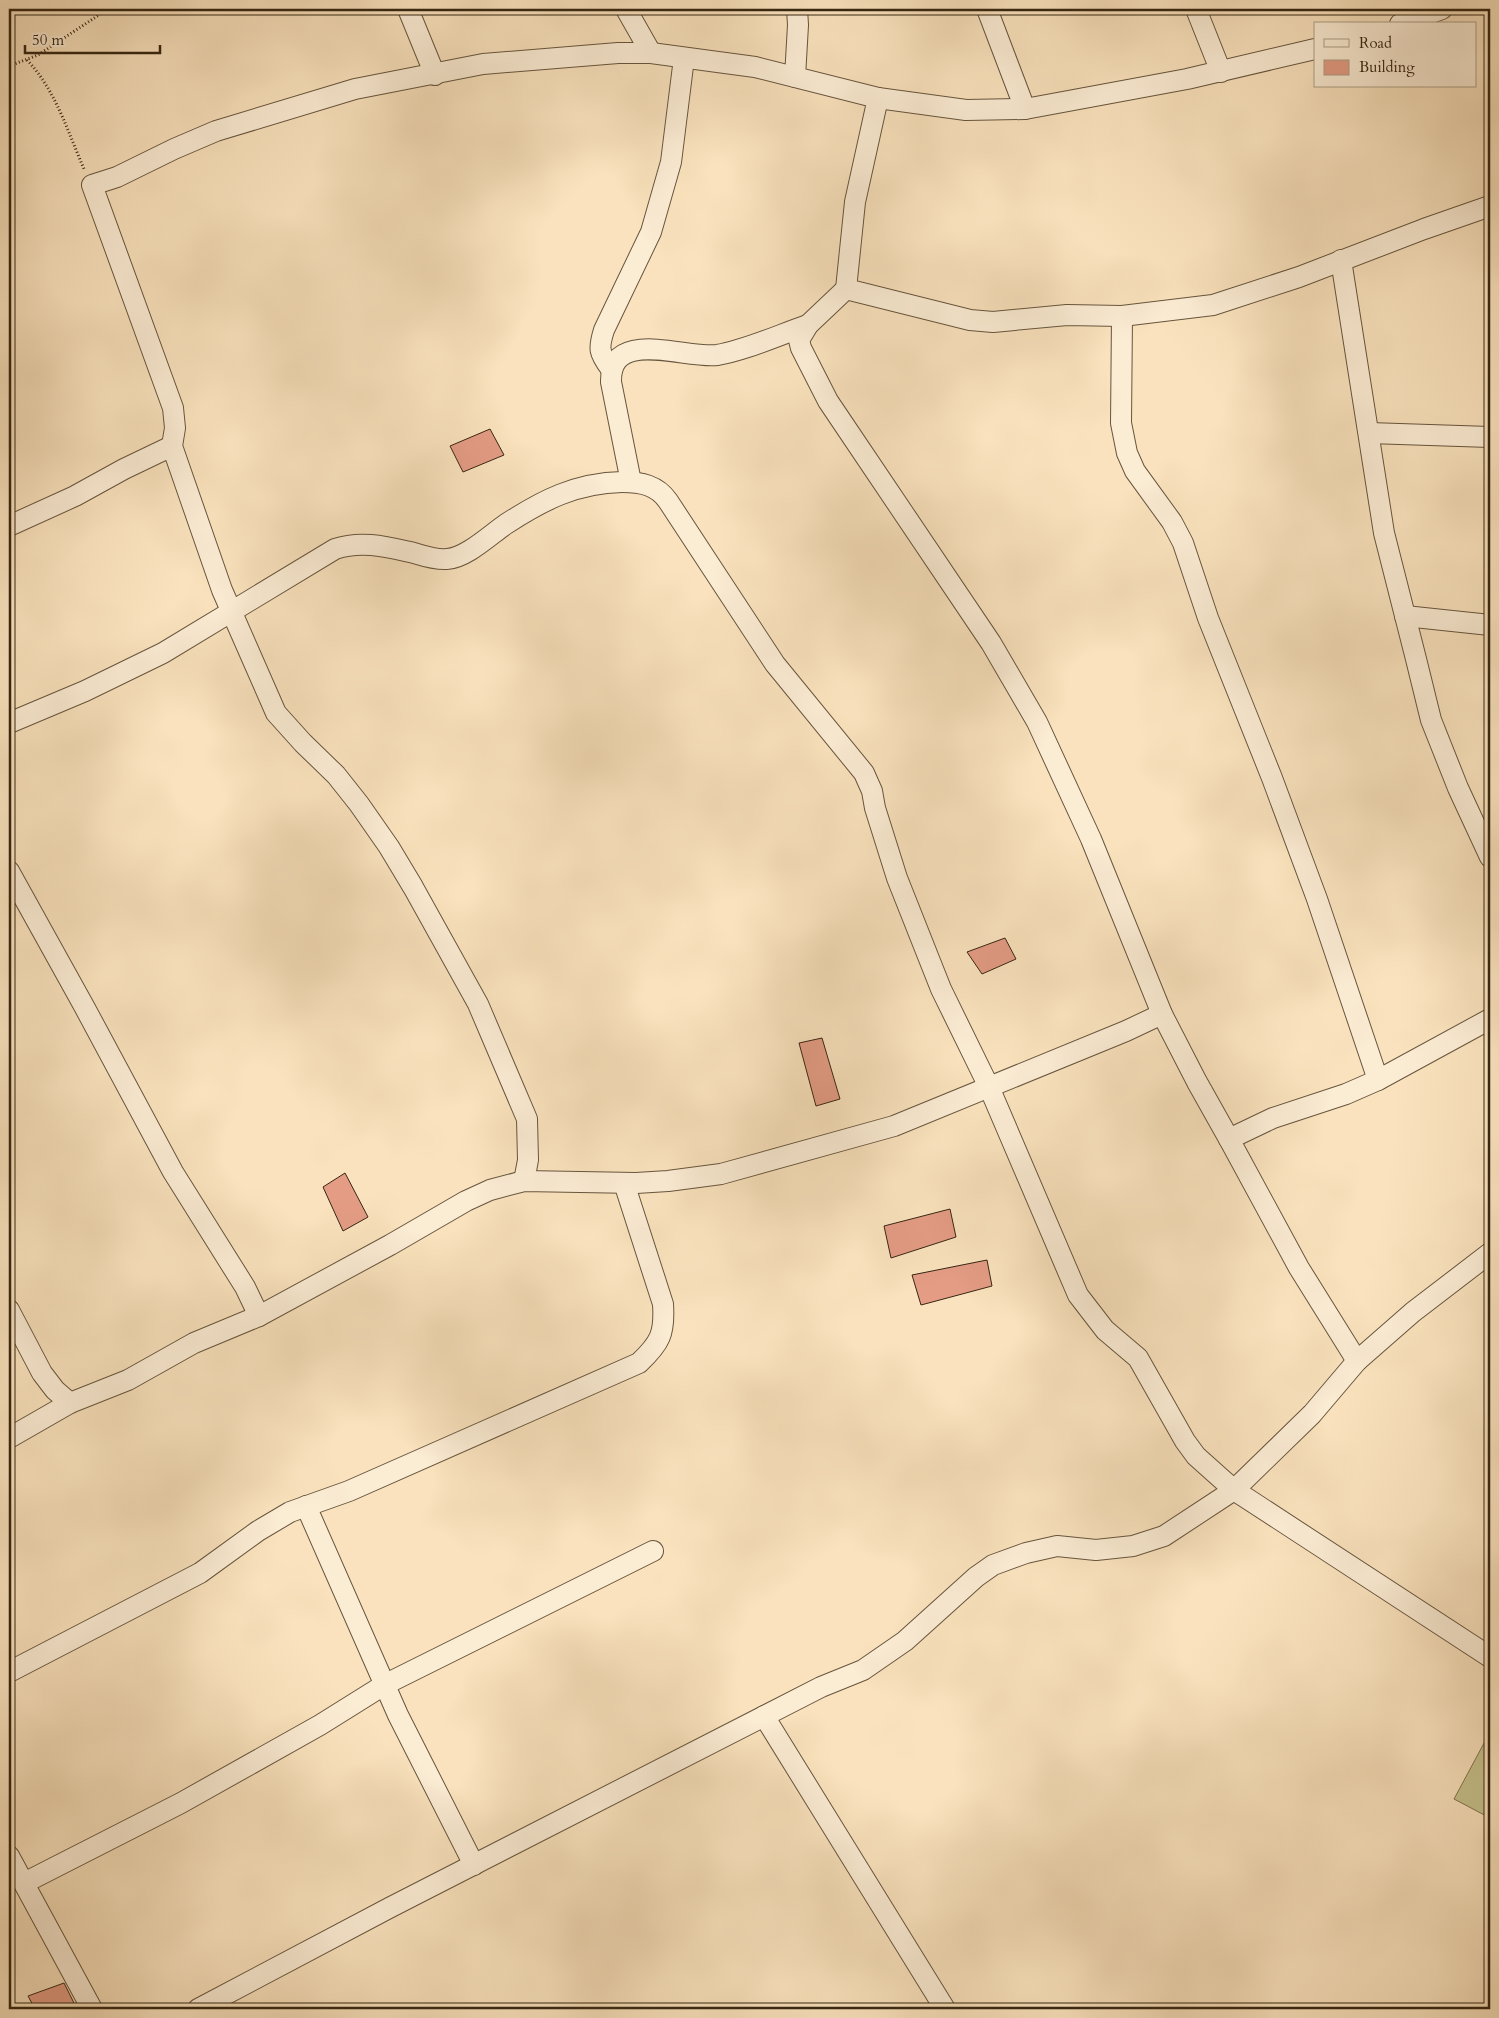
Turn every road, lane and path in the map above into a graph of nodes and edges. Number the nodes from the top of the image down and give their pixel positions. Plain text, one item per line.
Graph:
1 (108, 9) edge
2 (408, 9) edge
3 (626, 9) edge
4 (797, 9) edge
5 (987, 9) edge
6 (1196, 9) edge
7 (1442, 9) edge
8 (1408, 17) edge
9 (1314, 49) edge
10 (651, 53) junction
11 (684, 58) junction
12 (27, 60) junction
13 (9, 66) edge
14 (1221, 72) junction
15 (434, 75) junction
16 (795, 77) junction
17 (878, 98) junction
18 (1026, 109) junction
19 (92, 185) junction
20 (1490, 206) edge
21 (1341, 260) junction
22 (846, 288) junction
23 (1122, 316) junction
24 (808, 325) junction
25 (611, 369) junction
26 (1369, 433) junction
27 (1490, 436) edge
28 (172, 446) junction
29 (631, 482) junction
30 (9, 526) edge
31 (232, 612) junction
32 (1405, 616) junction
33 (1490, 625) edge
34 (9, 723) edge
35 (1490, 857) edge
36 (9, 871) edge
37 (1162, 1014) junction
38 (1490, 1019) edge
39 (1378, 1080) junction
40 (989, 1087) junction
41 (1229, 1139) junction
42 (524, 1181) junction
43 (624, 1183) junction
44 (1490, 1254) edge
45 (9, 1310) edge
46 (260, 1316) junction
47 (1357, 1360) junction
48 (70, 1403) junction
49 (9, 1438) edge
50 (1234, 1490) junction
51 (306, 1506) junction
52 (653, 1551) dead end
53 (1490, 1658) edge
54 (9, 1672) edge
55 (384, 1685) junction
56 (764, 1716) junction
57 (9, 1856) edge
58 (474, 1865) junction
59 (24, 1883) junction
60 (92, 2009) edge
61 (198, 2009) edge
62 (944, 2009) edge

1 - 12 path
2 - 15 street
3 - 10 street
4 - 16 street
5 - 18 street
6 - 14 street
7 - 8 street
9 - 14 street
10 - 11 street
10 - 15 street
11 - 16 street
11 - 25 street
12 - 13 path
12 - 19 path
14 - 18 street
15 - 19 street
16 - 17 street
17 - 18 street
17 - 22 street
19 - 28 street
20 - 21 street
21 - 23 street
21 - 26 street
22 - 23 street
22 - 24 street
23 - 39 street
24 - 25 street
24 - 37 street
25 - 29 street
26 - 27 street
26 - 32 street
28 - 30 street
28 - 31 street
29 - 31 street
29 - 40 street
31 - 34 street
31 - 42 street
32 - 33 street
32 - 35 street
36 - 46 street
37 - 40 street
37 - 41 street
38 - 39 street
39 - 41 street
40 - 43 street
40 - 50 street
41 - 47 street
42 - 43 street
42 - 46 street
43 - 51 street
44 - 47 street
45 - 48 street
46 - 48 street
47 - 50 street
48 - 49 street
50 - 53 street
50 - 56 street
51 - 54 street
51 - 55 street
52 - 55 street
55 - 58 street
55 - 59 street
56 - 58 street
56 - 62 street
57 - 59 street
58 - 61 street
59 - 60 street

